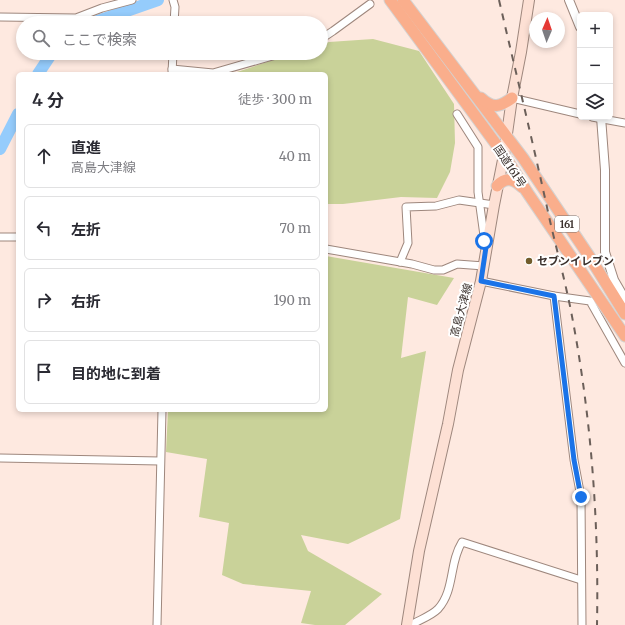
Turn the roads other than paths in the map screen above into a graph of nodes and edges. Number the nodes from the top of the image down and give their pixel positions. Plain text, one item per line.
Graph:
1 (132, 0) edge
2 (173, 0) edge
3 (390, 0) edge
4 (403, 0) edge
5 (529, 0) edge
6 (568, 0) edge
7 (370, 4) dead end
8 (0, 16) edge
9 (16, 16) edge
10 (81, 16) edge
11 (174, 16) edge
12 (577, 20) edge
13 (328, 35) edge
14 (446, 58) junction
15 (173, 60) edge
16 (258, 60) edge
17 (172, 72) edge
18 (216, 72) edge
19 (466, 82) junction
20 (512, 98) junction
21 (577, 113) edge
22 (457, 114) dead end
23 (602, 120) edge
24 (613, 120) edge
25 (625, 122) edge
26 (503, 138) junction
27 (510, 166) junction
28 (529, 167) junction
29 (498, 181) junction
30 (527, 192) junction
31 (480, 203) junction
32 (494, 205) junction
33 (0, 237) edge
34 (16, 237) edge
35 (486, 247) junction
36 (328, 249) edge
37 (400, 262) junction
38 (484, 266) junction
39 (481, 281) junction
40 (554, 296) junction
41 (625, 299) edge
42 (625, 314) edge
43 (625, 336) edge
44 (625, 363) edge
45 (162, 412) edge
46 (0, 458) edge
47 (160, 461) junction
48 (582, 580) junction
49 (157, 625) edge
50 (407, 625) edge
51 (411, 625) edge
52 (582, 625) edge

1 - 10 street
2 - 11 street
3 - 26 highway, 国道161号 / 161
4 - 14 highway, 国道161号 / 161
5 - 20 main road, 高島大津線
6 - 12 street
7 - 13 street
8 - 9 street
14 - 19 highway, 国道161号 / 161
14 - 26 highway
15 - 17 street
16 - 18 street
19 - 20 highway
19 - 26 highway, 国道161号 / 161
20 - 21 street
20 - 26 main road, 高島大津線
22 - 31 street
23 - 41 street
24 - 25 street
26 - 27 highway, 国道161号 / 161
26 - 28 highway, 国道161号 / 161
26 - 29 main road, 高島大津線
27 - 28 highway
27 - 29 highway
27 - 30 highway, 国道161号 / 161
28 - 42 highway, 国道161号 / 161
29 - 30 highway
29 - 32 main road, 高島大津線
30 - 43 highway, 国道161号 / 161
31 - 32 street
31 - 35 street
31 - 37 street
32 - 35 main road, 高島大津線
33 - 34 street
35 - 38 main road, 高島大津線
36 - 37 street
37 - 38 street
38 - 39 main road, 高島大津線
39 - 40 street
39 - 50 main road, 高島大津線
40 - 44 street
40 - 48 street
45 - 47 street
46 - 47 street
47 - 49 street
48 - 51 street
48 - 52 street

